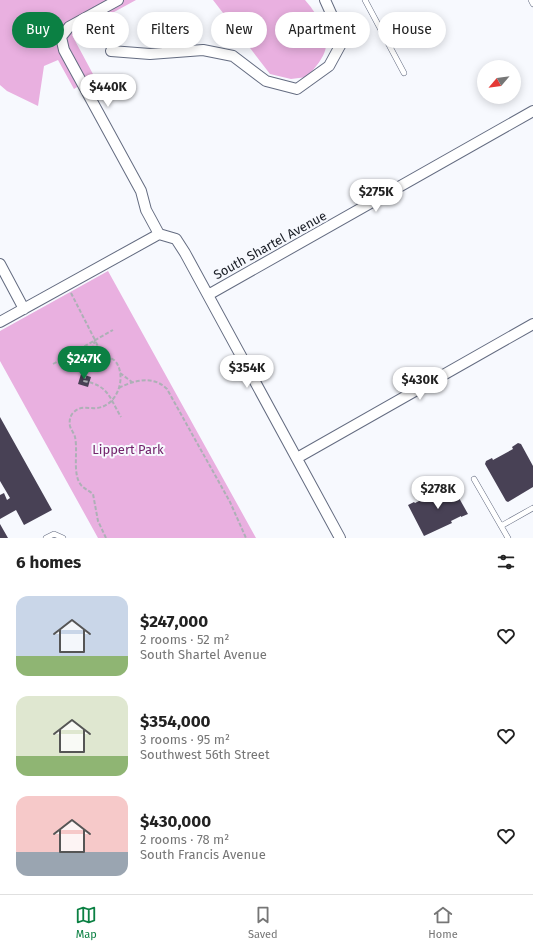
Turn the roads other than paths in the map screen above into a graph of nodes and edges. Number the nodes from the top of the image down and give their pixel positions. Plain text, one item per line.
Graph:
1 (118, 0) edge
2 (325, 0) edge
3 (365, 0) edge
4 (530, 0) edge
5 (533, 4) edge
6 (111, 50) dead end
7 (404, 73) dead end
8 (533, 111) edge
9 (160, 234) junction
10 (0, 264) edge
11 (208, 295) junction
12 (24, 309) junction
13 (0, 322) edge
14 (533, 324) edge
15 (297, 458) junction
16 (474, 479) dead end
17 (533, 508) edge
18 (501, 526) junction
19 (46, 538) edge
20 (63, 538) edge
21 (340, 538) edge
22 (508, 538) edge

1 - 9 street
2 - 6 street
3 - 7 lane
4 - 5 lane
8 - 11 street, South Shartel Avenue
9 - 11 street
9 - 12 street
10 - 12 street
11 - 15 street
12 - 13 street
14 - 15 street
15 - 21 street
16 - 18 lane
17 - 18 lane
18 - 22 lane
19 - 20 lane

